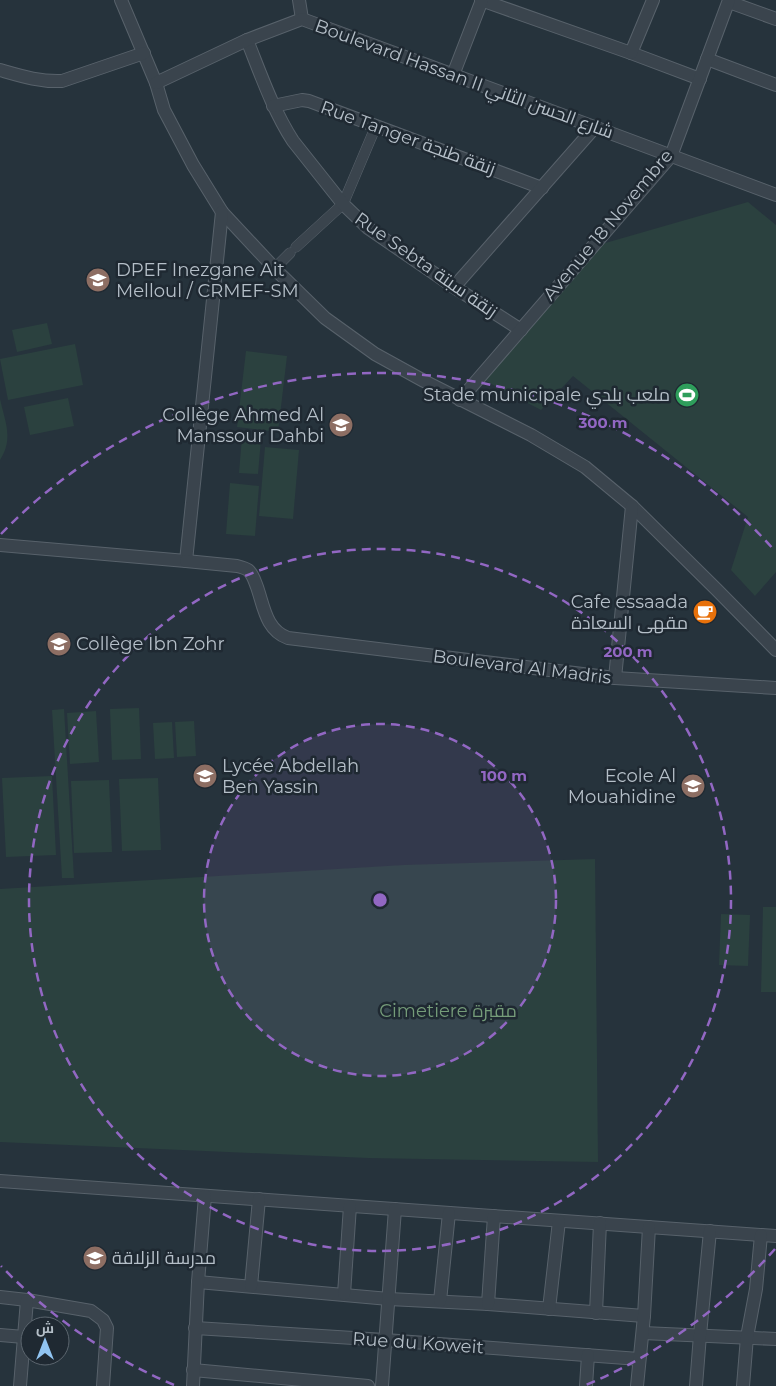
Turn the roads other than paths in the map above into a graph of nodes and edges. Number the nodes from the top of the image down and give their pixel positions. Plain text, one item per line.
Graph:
1 (121, 0) edge
2 (299, 0) edge
3 (482, 0) edge
4 (653, 0) edge
5 (729, 1) edge
6 (302, 19) junction
7 (776, 19) edge
8 (247, 40) junction
9 (144, 53) junction
10 (631, 53) junction
11 (707, 59) junction
12 (0, 70) edge
13 (453, 75) junction
14 (700, 79) junction
15 (156, 82) junction
16 (776, 85) edge
17 (273, 106) junction
18 (376, 126) junction
19 (595, 127) junction
20 (671, 156) junction
21 (542, 188) junction
22 (776, 196) edge
23 (343, 204) junction
24 (222, 212) junction
25 (275, 268) junction
26 (454, 287) junction
27 (520, 330) junction
28 (460, 400) junction
29 (632, 506) junction
30 (0, 545) edge
31 (186, 560) junction
32 (776, 650) edge
33 (615, 678) junction
34 (776, 688) edge
35 (0, 1181) edge
36 (205, 1196) junction
37 (259, 1200) junction
38 (350, 1206) junction
39 (395, 1209) junction
40 (449, 1213) junction
41 (494, 1216) junction
42 (559, 1220) junction
43 (600, 1223) junction
44 (649, 1227) junction
45 (710, 1231) junction
46 (761, 1235) junction
47 (776, 1236) edge
48 (198, 1282) junction
49 (251, 1286) junction
50 (344, 1294) junction
51 (0, 1297) edge
52 (388, 1298) junction
53 (27, 1300) junction
54 (440, 1301) junction
55 (488, 1304) junction
56 (549, 1309) junction
57 (596, 1313) junction
58 (26, 1316) edge
59 (644, 1316) junction
60 (195, 1328) junction
61 (642, 1333) junction
62 (0, 1334) edge
63 (700, 1334) junction
64 (20, 1336) edge
65 (747, 1337) junction
66 (776, 1339) edge
67 (386, 1340) junction
68 (588, 1355) junction
69 (640, 1359) junction
70 (22, 1366) edge
71 (193, 1370) junction
72 (248, 1380) edge
73 (20, 1386) edge
74 (103, 1386) edge
75 (193, 1386) edge
76 (368, 1386) edge
77 (382, 1386) edge
78 (586, 1386) edge
79 (637, 1386) edge
80 (696, 1386) edge
81 (744, 1386) edge

1 - 9 street
2 - 6 street
3 - 10 street
3 - 13 street
4 - 10 street
5 - 7 street
5 - 11 street, Avenue 18 Novembre
6 - 8 street, Boulevard Hassan II شارع الحسن الثاني
6 - 13 street, Boulevard Hassan II شارع الحسن الثاني
8 - 15 street, Boulevard Hassan II شارع الحسن الثاني
8 - 17 street, Rue Sebta زنقة سبتة
9 - 12 street
9 - 15 street
10 - 14 street
11 - 14 street, Avenue 18 Novembre
11 - 16 street
13 - 19 street, Boulevard Hassan II شارع الحسن الثاني
14 - 20 street, Avenue 18 Novembre
15 - 24 street
17 - 18 street, Rue Tanger زنقة طنجة
17 - 23 street, Rue Sebta زنقة سبتة
18 - 21 street, Rue Tanger زنقة طنجة
18 - 23 street
19 - 20 street, Boulevard Hassan II شارع الحسن الثاني
19 - 21 street
20 - 22 street, Boulevard Hassan II شارع الحسن الثاني
20 - 27 street, Avenue 18 Novembre
21 - 26 street
23 - 25 street
23 - 26 street, Rue Sebta زنقة سبتة
24 - 25 street
24 - 31 street
25 - 28 street
26 - 27 street, Rue Sebta زنقة سبتة
27 - 28 street, Avenue 18 Novembre
28 - 29 street
29 - 32 street
29 - 33 street
30 - 31 street
31 - 33 street, Boulevard Al Madris
33 - 34 street, Boulevard Al Madris
35 - 36 street
36 - 37 street
36 - 48 street
37 - 38 street
37 - 49 street
38 - 39 street
38 - 50 street
39 - 40 street
39 - 52 street
40 - 41 street
40 - 54 street
41 - 42 street
41 - 55 street
42 - 43 street
42 - 56 street
43 - 44 street
43 - 57 street
44 - 45 street
44 - 59 street
45 - 46 street
45 - 63 street
46 - 47 street
46 - 65 street
48 - 49 street
48 - 60 street
49 - 50 street
50 - 52 street
51 - 53 street
52 - 54 street
52 - 67 street
53 - 58 street
53 - 74 street
54 - 55 street
55 - 56 street
56 - 57 street
57 - 59 street
59 - 61 street
60 - 67 street, Rue du Koweit
60 - 71 street
61 - 63 street
61 - 69 street
62 - 64 street
63 - 65 street
63 - 80 street
65 - 66 street
65 - 81 street
67 - 68 street, Rue du Koweit
67 - 77 street
68 - 69 street, Rue du Koweit
68 - 78 street
69 - 79 street
70 - 73 street
71 - 72 street
71 - 75 street
72 - 76 street

